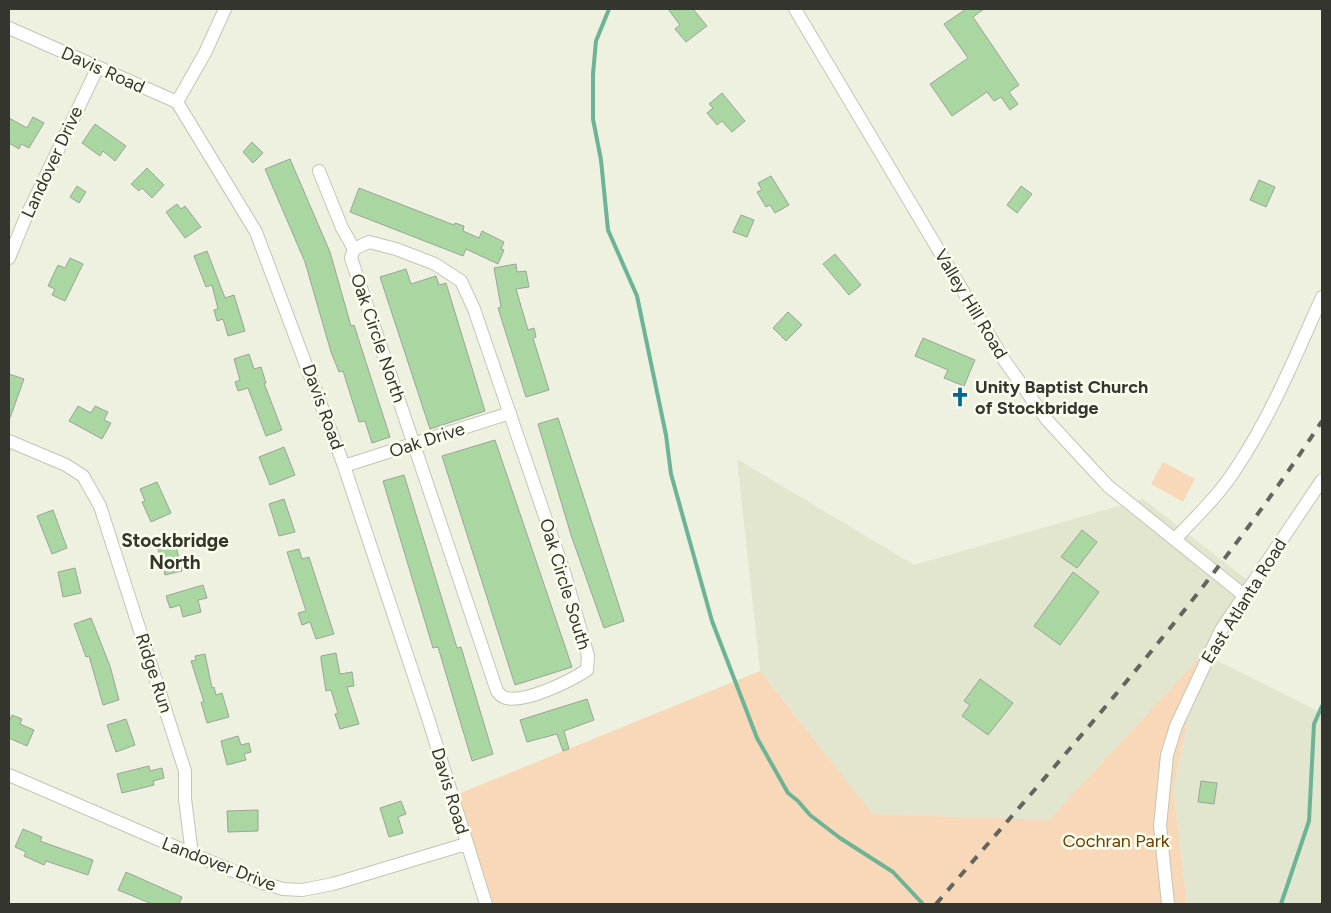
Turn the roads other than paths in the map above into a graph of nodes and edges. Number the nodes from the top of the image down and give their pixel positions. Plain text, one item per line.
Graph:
1 (226, 9) edge
2 (796, 9) edge
3 (9, 28) edge
4 (98, 67) junction
5 (177, 102) junction
6 (318, 170) dead end
7 (354, 249) junction
8 (9, 258) edge
9 (1322, 297) edge
10 (510, 413) junction
11 (9, 441) edge
12 (415, 444) junction
13 (344, 466) junction
14 (1322, 480) edge
15 (1175, 539) junction
16 (1245, 596) junction
17 (9, 775) edge
18 (466, 844) junction
19 (192, 854) junction
20 (486, 904) edge
21 (1168, 904) edge

1 - 5 street
2 - 15 street, Valley Hill Road
3 - 4 street, Davis Road
4 - 5 street, Davis Road
4 - 8 street, Landover Drive
5 - 13 street, Davis Road
6 - 7 street
7 - 10 street, Oak Circle North
7 - 12 street, Oak Circle North
9 - 15 street
10 - 12 street, Oak Drive
10 - 12 street, Oak Circle South
11 - 19 street, Ridge Run
12 - 13 street, Oak Drive
13 - 18 street, Davis Road
14 - 16 street, East Atlanta Road
15 - 16 street, Valley Hill Road
16 - 21 street, East Atlanta Road
17 - 19 street, Landover Drive
18 - 19 street, Landover Drive
18 - 20 street, Davis Road

